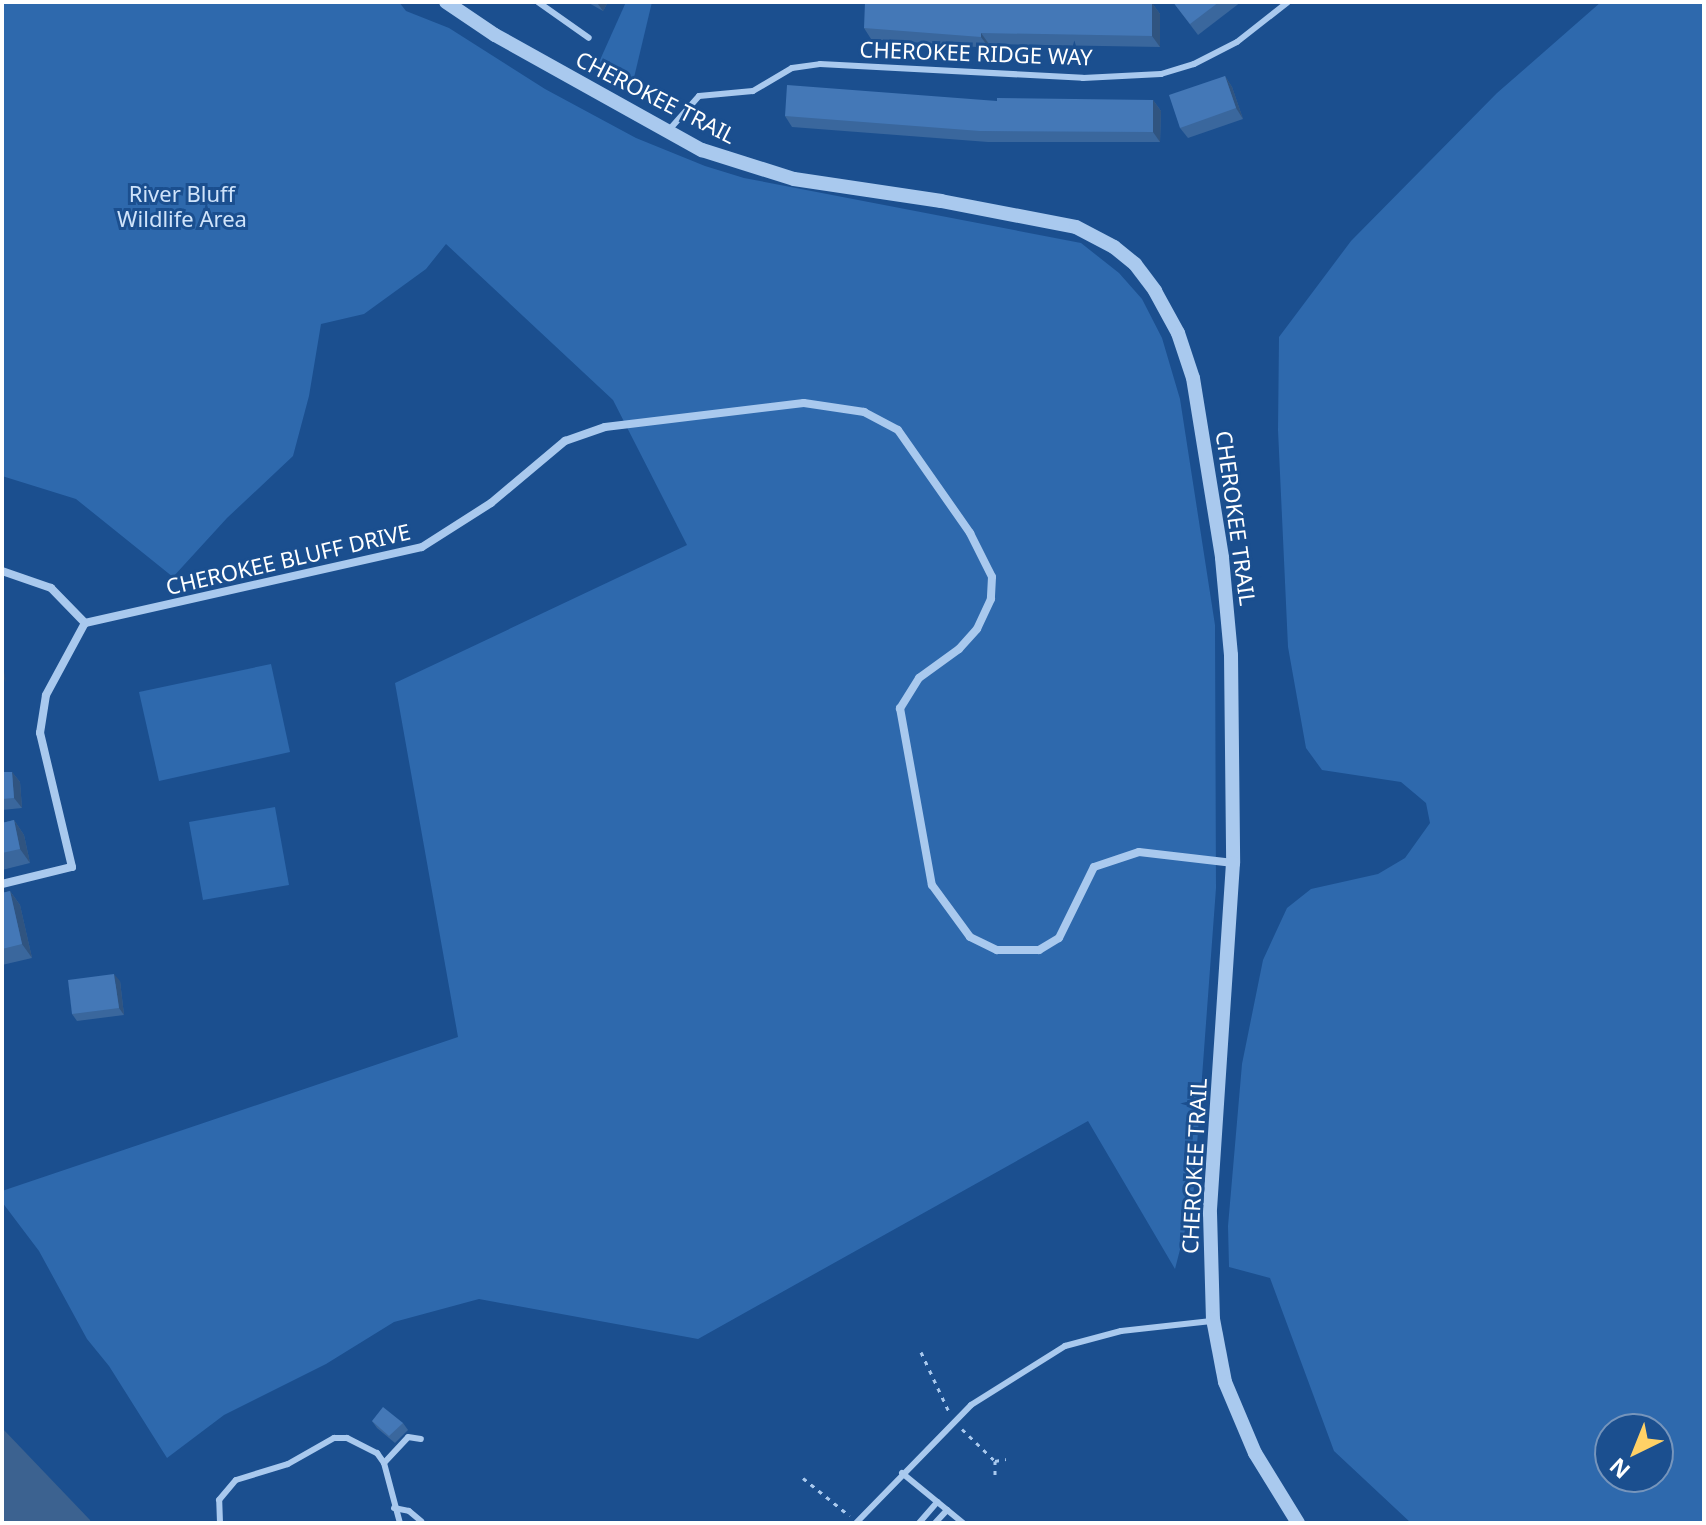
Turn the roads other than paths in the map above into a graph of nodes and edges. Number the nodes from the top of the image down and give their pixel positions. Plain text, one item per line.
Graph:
1 (446, 2) edge
2 (538, 2) edge
3 (1288, 2) edge
4 (589, 38) dead end
5 (666, 132) junction
6 (2, 571) edge
7 (85, 623) junction
8 (1233, 863) junction
9 (2, 884) edge
10 (1213, 1321) junction
11 (421, 1439) dead end
12 (384, 1463) junction
13 (902, 1473) junction
14 (937, 1502) junction
15 (394, 1508) junction
16 (947, 1510) junction
17 (421, 1521) edge
18 (220, 1523) edge
19 (400, 1523) edge
20 (854, 1523) edge
21 (919, 1523) edge
22 (935, 1523) edge
23 (963, 1523) edge
24 (1298, 1523) edge

1 - 5 street, CHEROKEE TRAIL
2 - 4 lane
3 - 5 lane, CHEROKEE RIDGE WAY
5 - 8 street, CHEROKEE TRAIL
6 - 7 street
7 - 8 street, CHEROKEE BLUFF DRIVE
7 - 9 street
8 - 10 street, CHEROKEE TRAIL
10 - 13 lane
10 - 24 street, CHEROKEE TRAIL
11 - 12 lane
12 - 15 lane
12 - 18 lane
13 - 14 lane
13 - 20 lane
14 - 16 lane
14 - 21 lane
15 - 17 lane
15 - 19 lane
16 - 22 lane
16 - 23 lane

